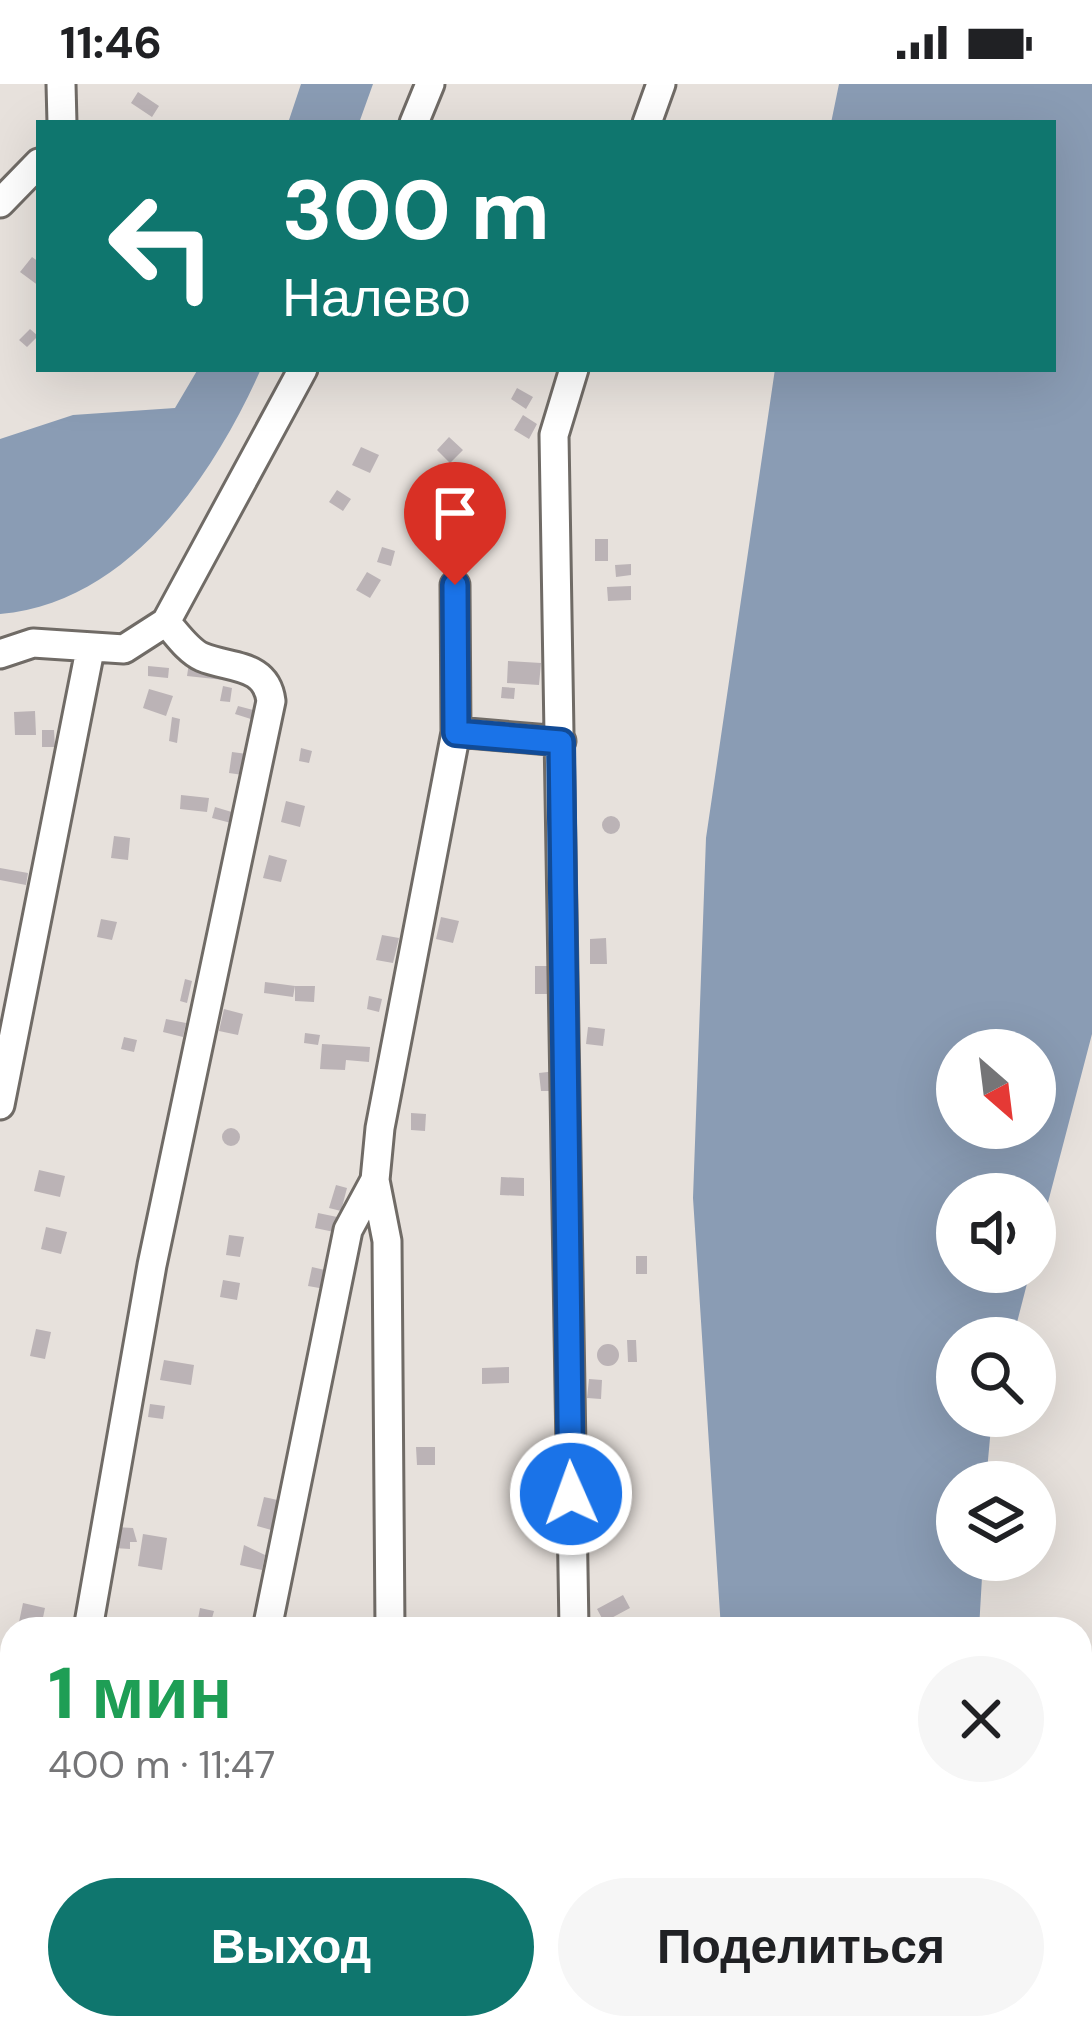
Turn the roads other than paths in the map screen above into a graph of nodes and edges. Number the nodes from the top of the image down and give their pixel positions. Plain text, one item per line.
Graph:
1 (61, 84) edge
2 (430, 84) edge
3 (661, 84) edge
4 (62, 120) edge
5 (415, 120) edge
6 (648, 120) edge
7 (36, 167) edge
8 (0, 203) edge
9 (301, 372) edge
10 (573, 372) edge
11 (455, 585) dead end
12 (166, 622) junction
13 (124, 649) junction
14 (90, 650) junction
15 (0, 654) edge
16 (197, 656) junction
17 (456, 733) junction
18 (561, 742) junction
19 (0, 1105) edge
20 (375, 1180) junction
21 (90, 1617) edge
22 (269, 1617) edge
23 (390, 1617) edge
24 (574, 1617) edge

1 - 4 street
2 - 5 street
3 - 6 street
7 - 8 street
9 - 12 street
10 - 18 street
11 - 17 street
12 - 13 street
12 - 16 street
13 - 14 street
13 - 16 street
14 - 15 street
14 - 19 street
16 - 21 street
17 - 18 street
17 - 20 street
18 - 24 street
20 - 22 street
20 - 23 street

